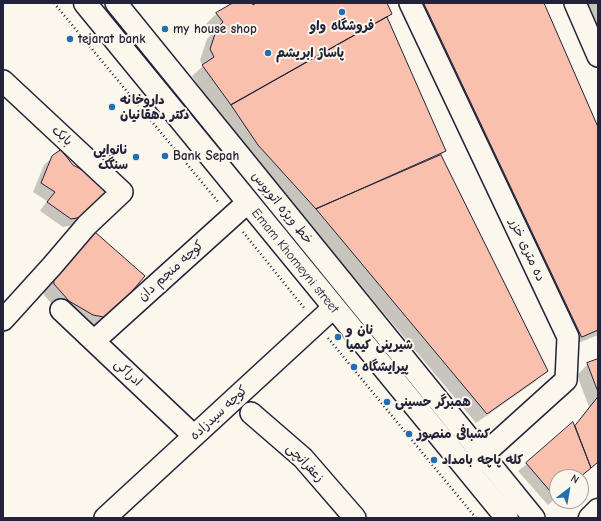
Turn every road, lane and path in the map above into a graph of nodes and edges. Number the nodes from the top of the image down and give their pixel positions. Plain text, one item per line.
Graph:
1 (54, 3) edge
2 (85, 3) edge
3 (116, 3) edge
4 (410, 3) edge
5 (575, 3) edge
6 (598, 56) edge
7 (3, 81) edge
8 (248, 202) junction
9 (230, 216) junction
10 (333, 308) junction
11 (61, 310) dead end
12 (3, 320) edge
13 (316, 323) junction
14 (94, 341) junction
15 (251, 413) dead end
16 (194, 436) junction
17 (483, 455) junction
18 (467, 470) junction
19 (598, 510) edge
20 (105, 518) edge
21 (355, 518) edge
22 (476, 518) edge
23 (507, 518) edge
24 (534, 518) edge
25 (590, 518) edge

1 - 9 path
2 - 8 main road, Emam Khomeyni street
3 - 17 street, خط ویژه اتوبوس
4 - 17 street, ده متری خزر
5 - 6 street
7 - 12 street, بابک
8 - 9 street, کوچه منجم دان
8 - 10 main road, Emam Khomeyni street
9 - 13 path
9 - 14 street, کوچه منجم دان
10 - 13 street, کوچه سیدزاده
10 - 18 main road, Emam Khomeyni street
11 - 14 street, ادراکی
13 - 16 street, کوچه سیدزاده
13 - 22 path
14 - 16 street, ادراکی
15 - 21 street, زعفرانچی
16 - 20 street, کوچه سیدزاده
17 - 18 street, ده متری خزر
17 - 24 street, خط ویژه اتوبوس
18 - 23 main road, Emam Khomeyni street
19 - 25 main road

